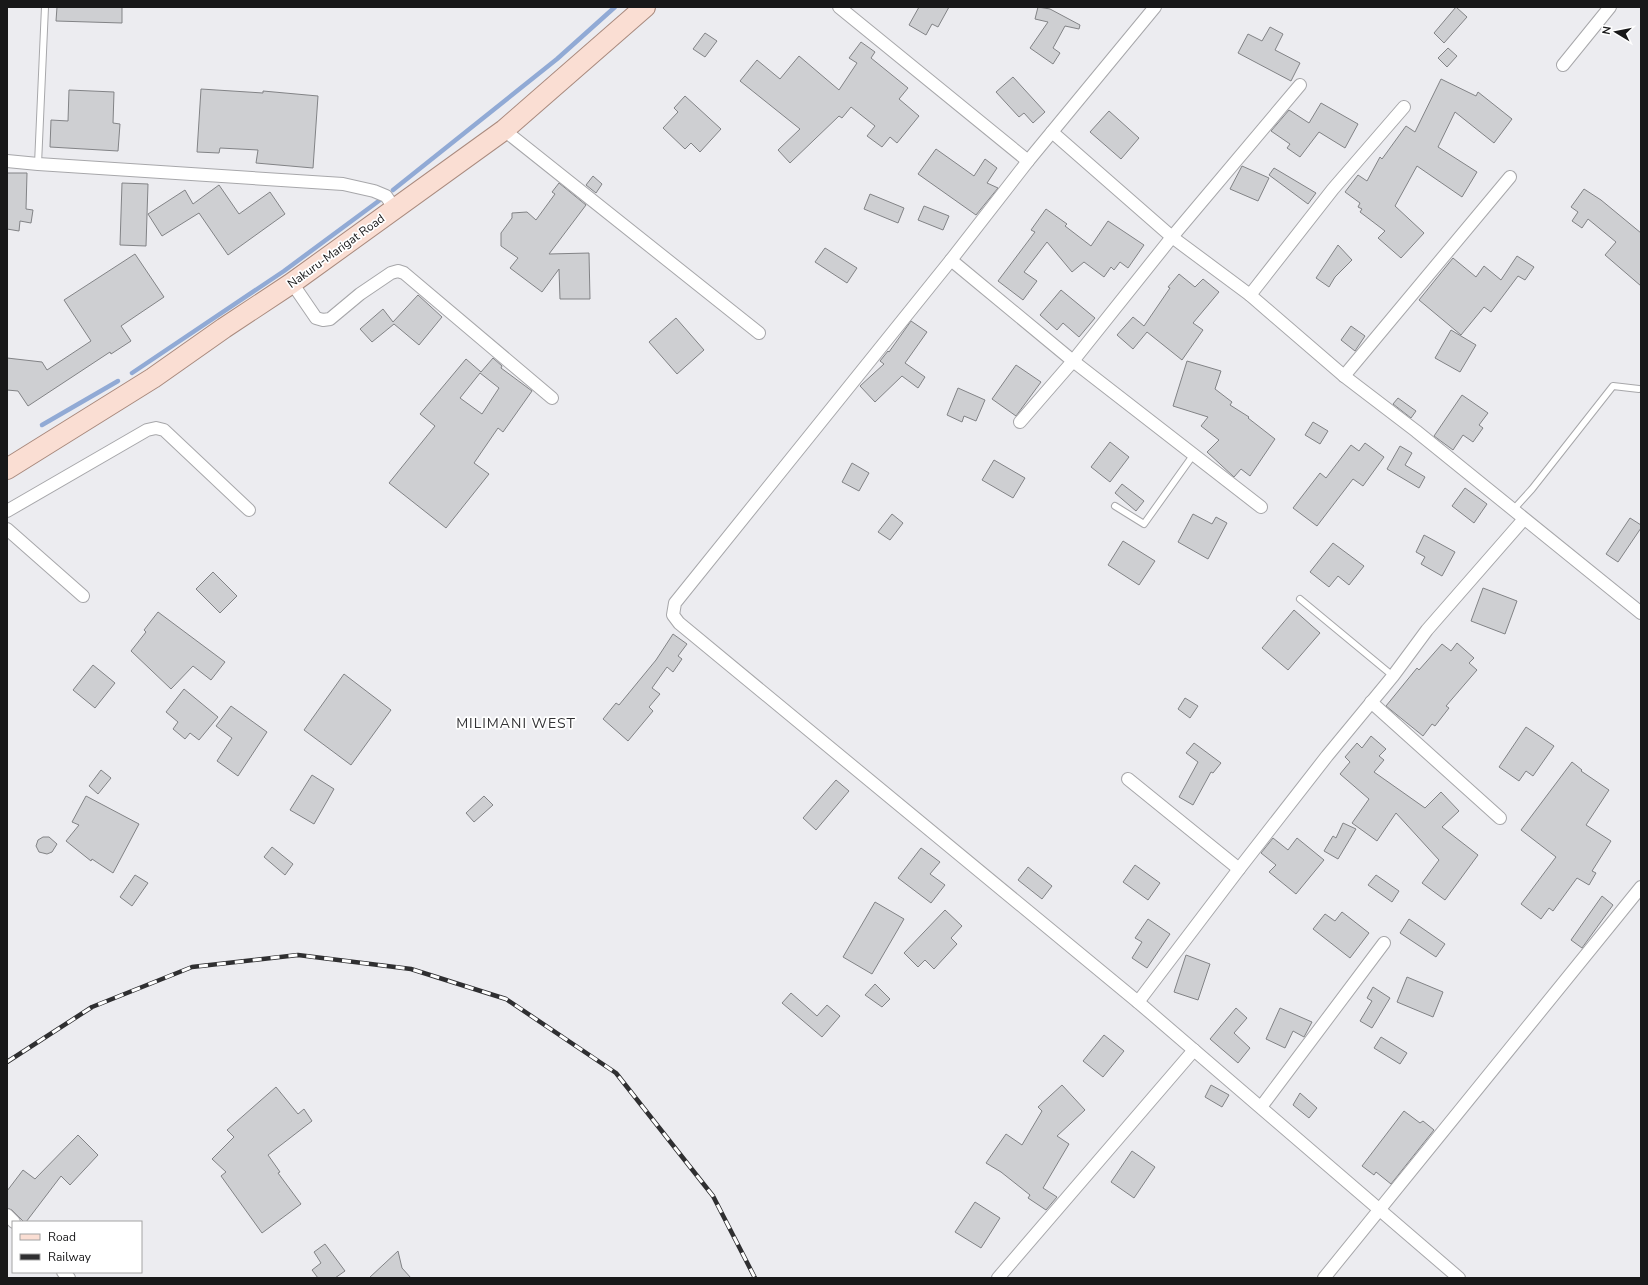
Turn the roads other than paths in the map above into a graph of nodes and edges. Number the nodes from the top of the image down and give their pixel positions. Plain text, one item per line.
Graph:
1 (44, 7) edge
2 (645, 7) edge
3 (839, 7) edge
4 (1155, 7) edge
5 (1610, 7) edge
6 (1564, 65) dead end
7 (1300, 85) dead end
8 (1404, 107) dead end
9 (504, 130) junction
10 (1052, 132) junction
11 (7, 161) edge
12 (1028, 161) junction
13 (38, 164) junction
14 (1510, 177) dead end
15 (395, 209) junction
16 (1172, 237) junction
17 (951, 260) junction
18 (292, 284) junction
19 (1250, 295) junction
20 (759, 333) dead end
21 (1073, 361) junction
22 (1344, 376) junction
23 (1639, 389) dead end
24 (552, 398) dead end
25 (1020, 422) dead end
26 (1194, 454) junction
27 (7, 468) edge
28 (1116, 506) dead end
29 (1261, 507) dead end
30 (250, 510) dead end
31 (1513, 510) junction
32 (7, 511) edge
33 (1524, 519) junction
34 (7, 529) edge
35 (83, 596) dead end
36 (1300, 600) dead end
37 (1641, 613) edge
38 (1393, 676) junction
39 (1371, 702) junction
40 (1128, 779) dead end
41 (1500, 818) dead end
42 (1239, 869) junction
43 (1641, 887) edge
44 (1384, 943) dead end
45 (1138, 1002) junction
46 (1194, 1050) junction
47 (1261, 1107) junction
48 (1380, 1209) junction
49 (998, 1278) edge
50 (1324, 1278) edge
51 (1459, 1278) edge

1 - 13 lane
2 - 9 main road, Nakuru-Marigat Road
3 - 12 street
4 - 10 street
5 - 6 street
7 - 16 street
8 - 19 street
9 - 15 main road, Nakuru-Marigat Road
9 - 20 street
10 - 12 street
10 - 16 street
11 - 13 street
12 - 17 street
13 - 15 street
14 - 22 street
15 - 18 main road, Nakuru-Marigat Road
16 - 19 street
16 - 21 street
17 - 21 street
17 - 45 street
18 - 24 street
18 - 27 main road, Nakuru-Marigat Road
19 - 22 street
21 - 25 street
21 - 26 street
22 - 31 street
23 - 31 lane
26 - 28 lane
26 - 29 street
30 - 32 street
31 - 33 street
33 - 37 street
33 - 38 street
34 - 35 street
36 - 38 lane
38 - 39 street
39 - 41 street
39 - 42 street
40 - 42 street
42 - 45 street
43 - 48 street
44 - 47 street
45 - 46 street
46 - 47 street
46 - 49 street
47 - 48 street
48 - 50 street
48 - 51 street

